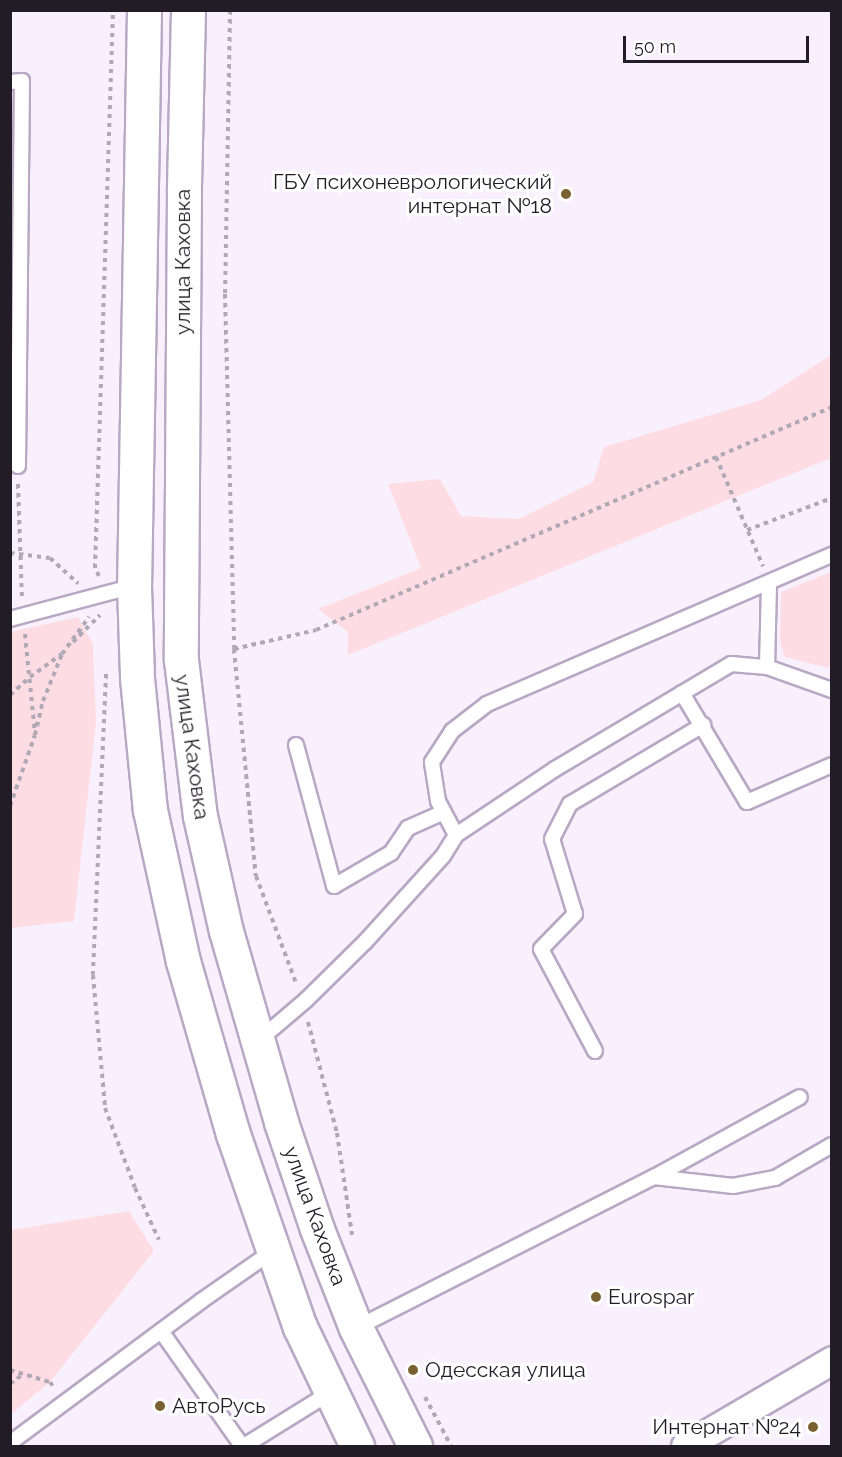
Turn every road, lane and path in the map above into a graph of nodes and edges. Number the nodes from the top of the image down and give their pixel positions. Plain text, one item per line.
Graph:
1 (144, 10) edge
2 (188, 10) edge
3 (10, 82) edge
4 (831, 407) edge
5 (716, 457) junction
6 (18, 466) joint
7 (831, 498) edge
8 (747, 530) junction
9 (10, 553) edge
10 (831, 555) edge
11 (20, 556) junction
12 (763, 568) dead end
13 (769, 583) junction
14 (81, 585) dead end
15 (21, 587) dead end
16 (121, 589) junction
17 (101, 614) dead end
18 (17, 617) edge
19 (234, 649) dead end
20 (62, 654) junction
21 (767, 667) junction
22 (30, 677) junction
23 (831, 690) edge
24 (682, 693) junction
25 (10, 695) edge
26 (703, 725) junction
27 (35, 735) junction
28 (296, 745) dead end
29 (831, 765) edge
30 (10, 806) edge
31 (444, 812) junction
32 (456, 835) junction
33 (258, 1041) junction
34 (595, 1051) dead end
35 (800, 1097) dead end
36 (831, 1145) edge
37 (654, 1177) junction
38 (273, 1251) junction
39 (356, 1328) junction
40 (161, 1331) junction
41 (831, 1360) edge
42 (10, 1370) edge
43 (22, 1375) junction
44 (10, 1384) edge
45 (331, 1392) junction
46 (63, 1404) junction
47 (10, 1443) edge
48 (243, 1446) edge
49 (357, 1446) edge
50 (415, 1446) edge
51 (685, 1446) edge

1 - 16 main road, улица Каховка
2 - 33 main road, улица Каховка
3 - 6 lane
4 - 5 path
5 - 8 path
5 - 19 path
6 - 11 path
7 - 8 path
8 - 12 path
9 - 11 path
10 - 13 lane
11 - 14 path
11 - 15 path
13 - 21 lane
13 - 31 lane
16 - 18 lane
16 - 20 path
16 - 38 main road, улица Каховка
17 - 20 path
18 - 22 path
20 - 22 path
20 - 27 path
21 - 23 lane
21 - 24 lane
22 - 25 path
22 - 27 path
24 - 26 lane
24 - 32 lane
26 - 29 lane
26 - 34 lane
27 - 30 path
28 - 31 lane
31 - 32 lane
32 - 33 lane
33 - 39 main road, улица Каховка
35 - 37 lane
36 - 37 lane
37 - 39 lane
38 - 40 lane
38 - 45 main road, улица Каховка
39 - 50 main road, улица Каховка
40 - 46 lane
40 - 48 lane
41 - 51 street
42 - 43 path
43 - 44 path
43 - 46 path
45 - 48 lane
45 - 49 main road, улица Каховка
46 - 47 lane

